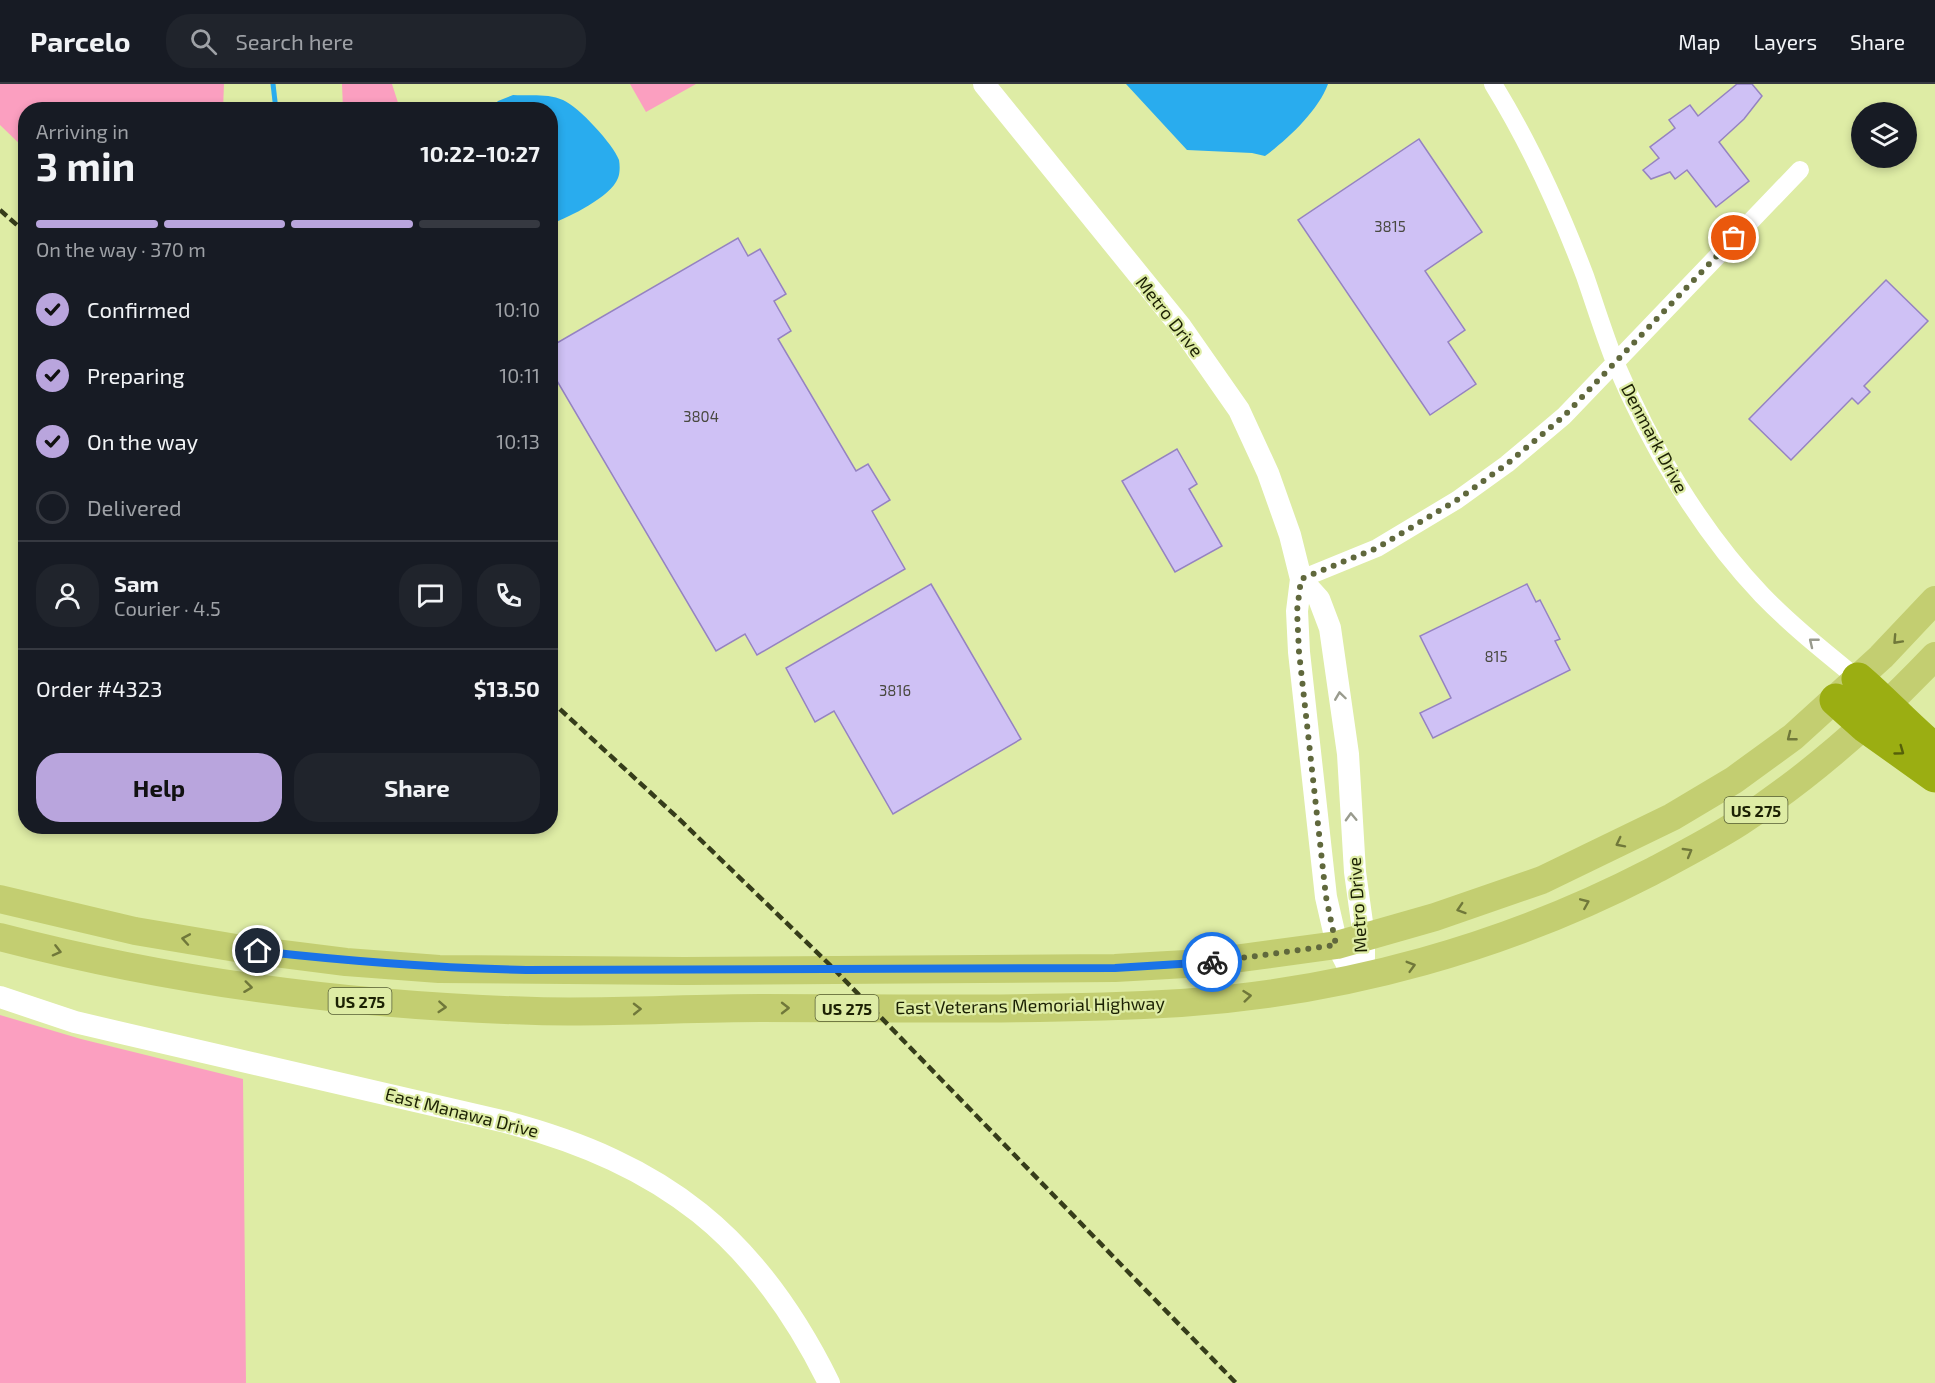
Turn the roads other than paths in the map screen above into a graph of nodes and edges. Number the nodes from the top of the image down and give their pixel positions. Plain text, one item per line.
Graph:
1 (984, 84) edge
2 (1493, 84) edge
3 (1800, 170) dead end
4 (1615, 362) junction
5 (1301, 579) junction
6 (1935, 600) edge
7 (1935, 656) edge
8 (1847, 689) junction
9 (1877, 716) junction
10 (1935, 750) edge
11 (1935, 776) edge
12 (0, 899) edge
13 (0, 937) edge
14 (1364, 937) junction
15 (1336, 945) junction
16 (1354, 978) junction
17 (0, 997) edge
18 (829, 1383) edge

1 - 5 street, Metro Drive
2 - 4 street, Denmark Drive
3 - 4 street
4 - 5 street
8 -> 4 street, Denmark Drive
14 -> 5 street, Metro Drive
5 - 15 street, Metro Drive
6 -> 8 main road, East Veterans Memorial Highway / US 275
7 - 9 main road, East Veterans Memorial Highway
8 - 9 highway
8 -> 14 main road, East Veterans Memorial Highway / US 275
9 - 10 highway
9 -> 11 highway
16 -> 9 main road, East Veterans Memorial Highway / US 275
15 -> 12 main road, East Veterans Memorial Highway / US 275
13 -> 16 main road, East Veterans Memorial Highway / US 275
14 - 15 main road, East Veterans Memorial Highway / US 275
14 - 16 street, Metro Drive
15 - 16 street, Metro Drive
17 - 18 street, East Manawa Drive

